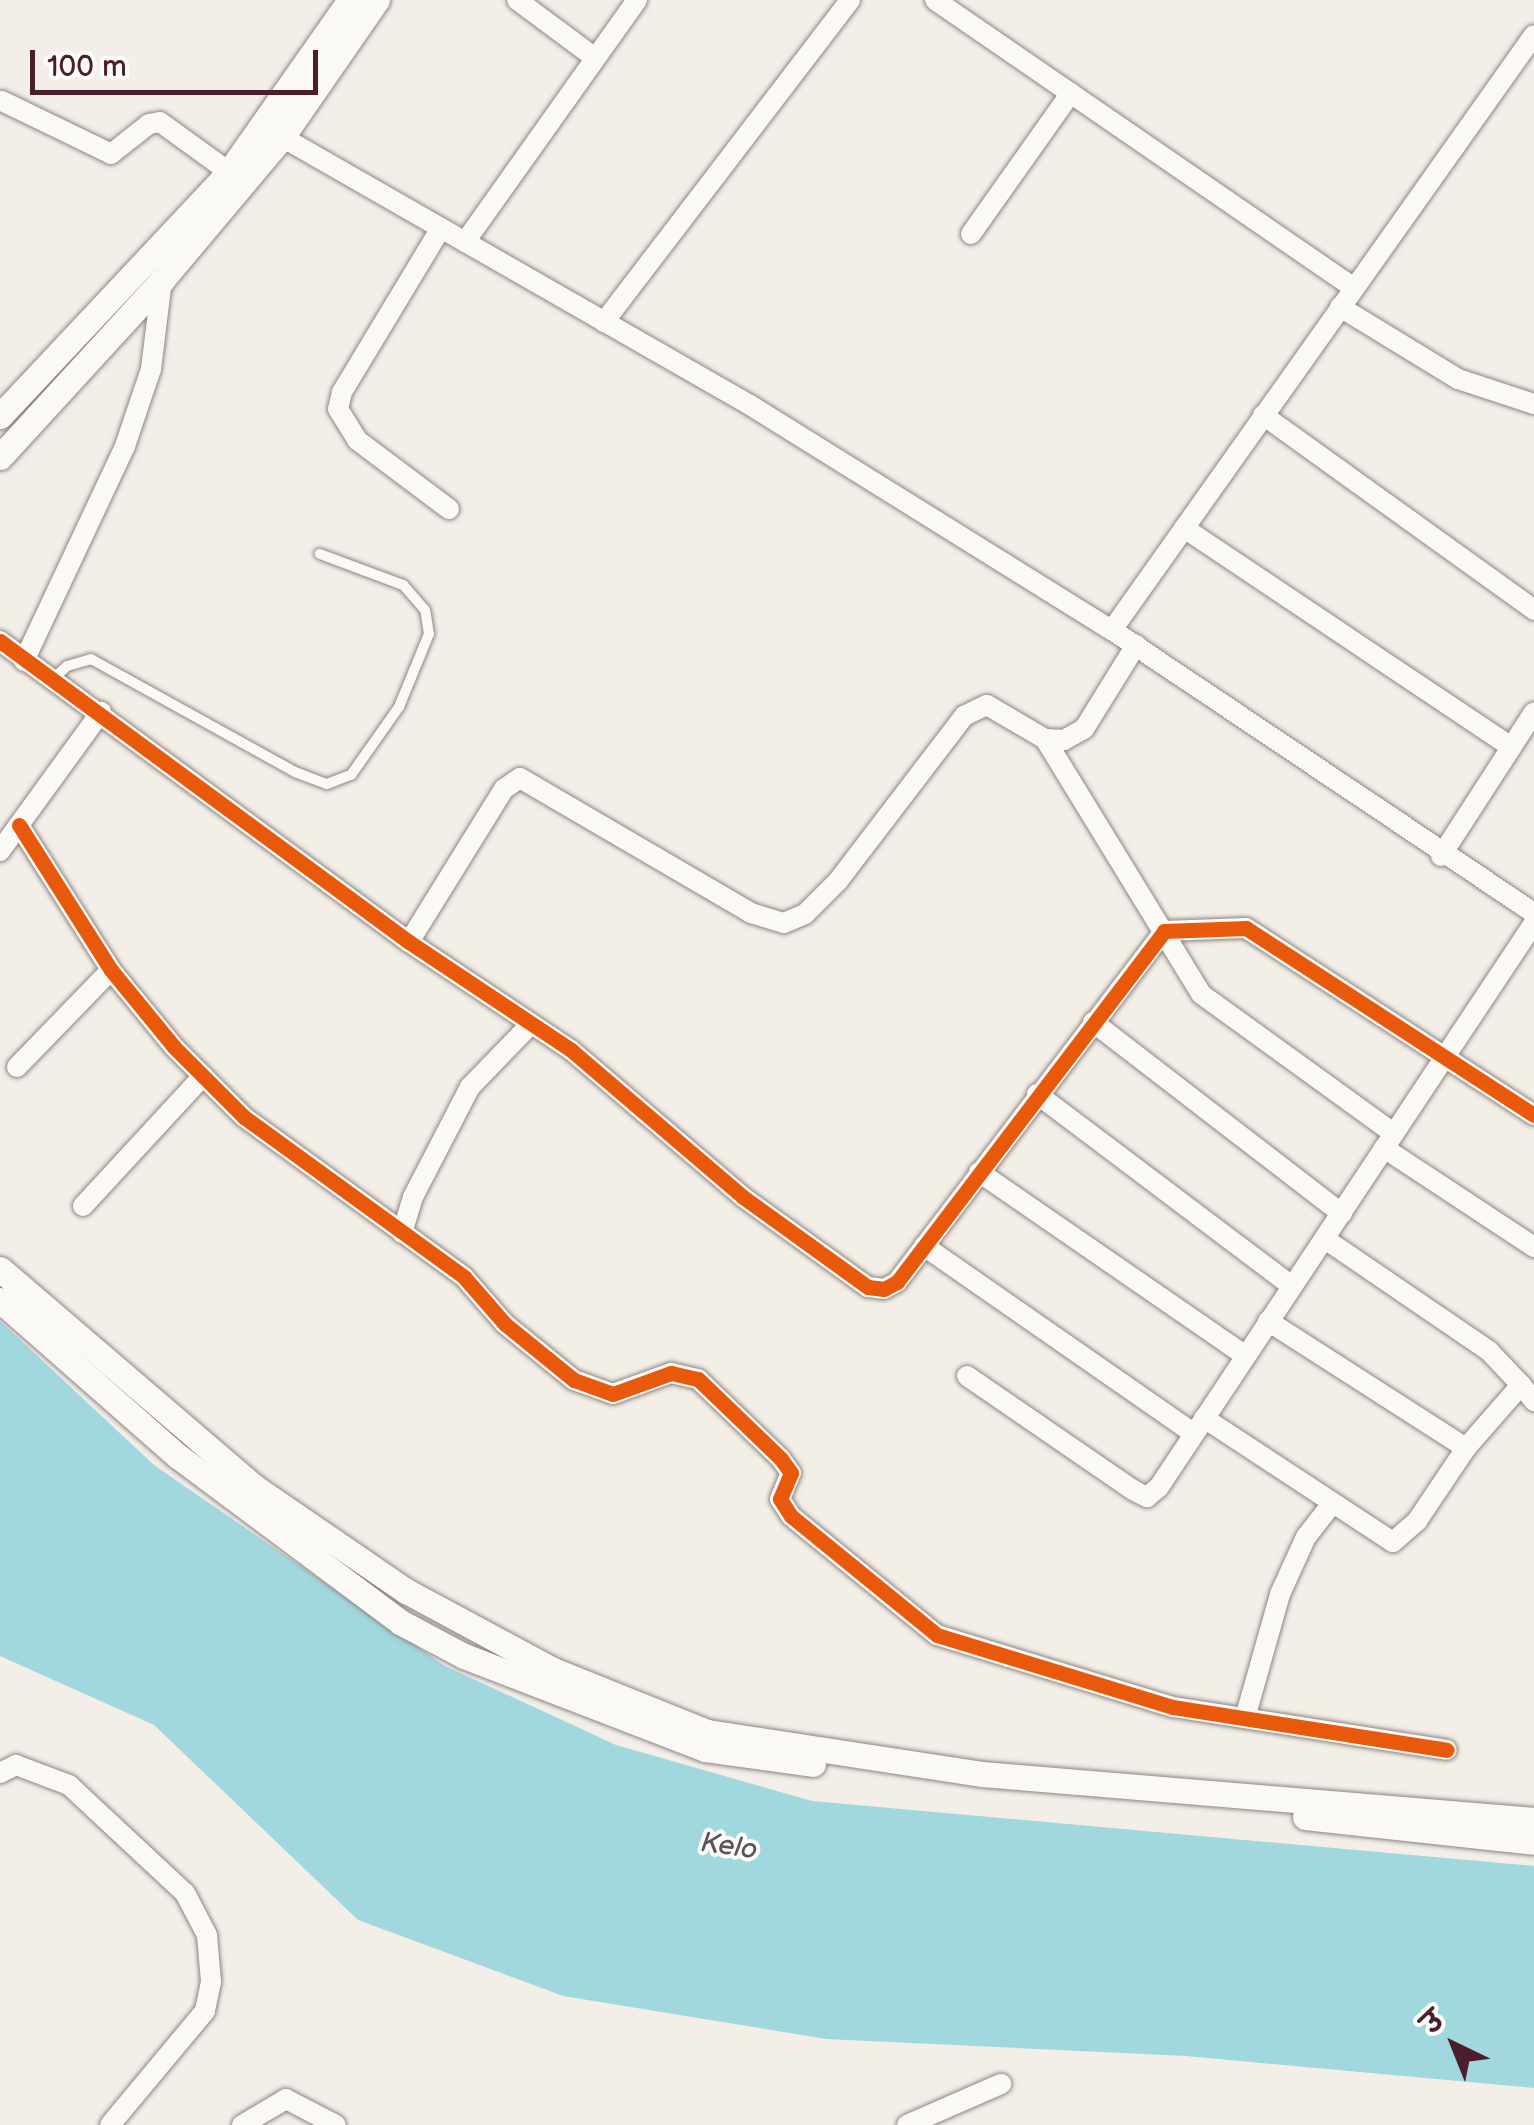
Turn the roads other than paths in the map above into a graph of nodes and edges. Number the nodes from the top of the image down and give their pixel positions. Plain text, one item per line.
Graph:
1 (350, 0) edge
2 (378, 0) edge
3 (517, 0) edge
4 (637, 0) edge
5 (850, 0) edge
6 (935, 0) edge
7 (1534, 35) edge
8 (595, 58) junction
9 (1071, 93) junction
10 (2, 100) edge
11 (282, 137) junction
12 (230, 172) junction
13 (441, 228) junction
14 (971, 234) dead end
15 (465, 242) junction
16 (162, 280) junction
17 (1354, 288) junction
18 (1340, 307) junction
19 (604, 322) junction
20 (1534, 404) edge
21 (1264, 415) junction
22 (0, 416) edge
23 (0, 457) edge
24 (449, 509) dead end
25 (1184, 528) junction
26 (320, 554) dead end
27 (1534, 610) edge
28 (1112, 630) junction
29 (0, 641) edge
30 (1136, 645) junction
31 (24, 661) junction
32 (52, 680) junction
33 (101, 712) junction
34 (1534, 712) edge
35 (1045, 739) junction
36 (1511, 748) junction
37 (18, 826) junction
38 (0, 851) edge
39 (1441, 856) junction
40 (1534, 913) edge
41 (1534, 922) edge
42 (1164, 930) junction
43 (408, 942) junction
44 (112, 970) junction
45 (1093, 1022) junction
46 (528, 1027) junction
47 (1445, 1058) junction
48 (16, 1067) dead end
49 (203, 1076) junction
50 (1037, 1094) junction
51 (1534, 1116) edge
52 (1389, 1140) junction
53 (980, 1172) junction
54 (83, 1206) dead end
55 (1342, 1214) junction
56 (402, 1233) junction
57 (1325, 1239) junction
58 (924, 1246) junction
59 (1534, 1247) edge
60 (0, 1269) edge
61 (1292, 1286) junction
62 (0, 1300) edge
63 (1268, 1321) junction
64 (1244, 1354) junction
65 (967, 1376) dead end
66 (1528, 1393) edge
67 (1198, 1426) junction
68 (1466, 1448) junction
69 (1330, 1506) junction
70 (1245, 1718) junction
71 (1447, 1750) dead end
72 (0, 1773) edge
73 (1534, 1820) edge
74 (1534, 1842) edge
75 (1001, 2084) dead end
76 (110, 2125) edge
77 (242, 2125) edge
78 (336, 2125) edge
79 (908, 2125) edge

1 - 12 street
2 - 11 street
3 - 8 street
4 - 8 street
5 - 19 street
6 - 9 street
7 - 17 street
8 - 15 street
9 - 14 street
9 - 17 street
10 - 12 street
11 - 13 street
11 - 16 street
12 - 22 street
13 - 15 street
13 - 24 street
15 - 19 street
16 - 23 street
16 - 31 street
17 - 18 street
18 - 20 street
18 - 21 street
19 - 28 street
21 - 25 street
21 - 27 street
25 - 28 street
25 - 36 street
26 - 32 lane
28 - 30 street
29 - 31 street
30 - 35 street
30 - 39 street
31 - 32 street
32 - 33 street
33 - 37 street
33 - 43 street
34 - 36 street
35 - 42 street
35 - 43 street
36 - 39 street
37 - 38 street
37 - 44 street
39 - 40 street
41 - 47 street
42 - 45 street
42 - 47 street
42 - 52 street
43 - 46 street
44 - 48 street
44 - 49 street
45 - 50 street
45 - 55 street
46 - 56 street
46 - 58 street
47 - 51 street
47 - 52 street
49 - 54 street
49 - 56 street
50 - 53 street
50 - 61 street
52 - 55 street
52 - 59 street
53 - 58 street
53 - 64 street
55 - 57 street
56 - 70 street
57 - 61 street
57 - 66 street
58 - 67 street
60 - 73 street
61 - 63 street
62 - 74 street
63 - 64 street
63 - 68 street
64 - 67 street
65 - 67 street
66 - 68 street
67 - 69 street
68 - 69 street
69 - 70 street
70 - 71 street
72 - 76 street
75 - 79 street
77 - 78 street

